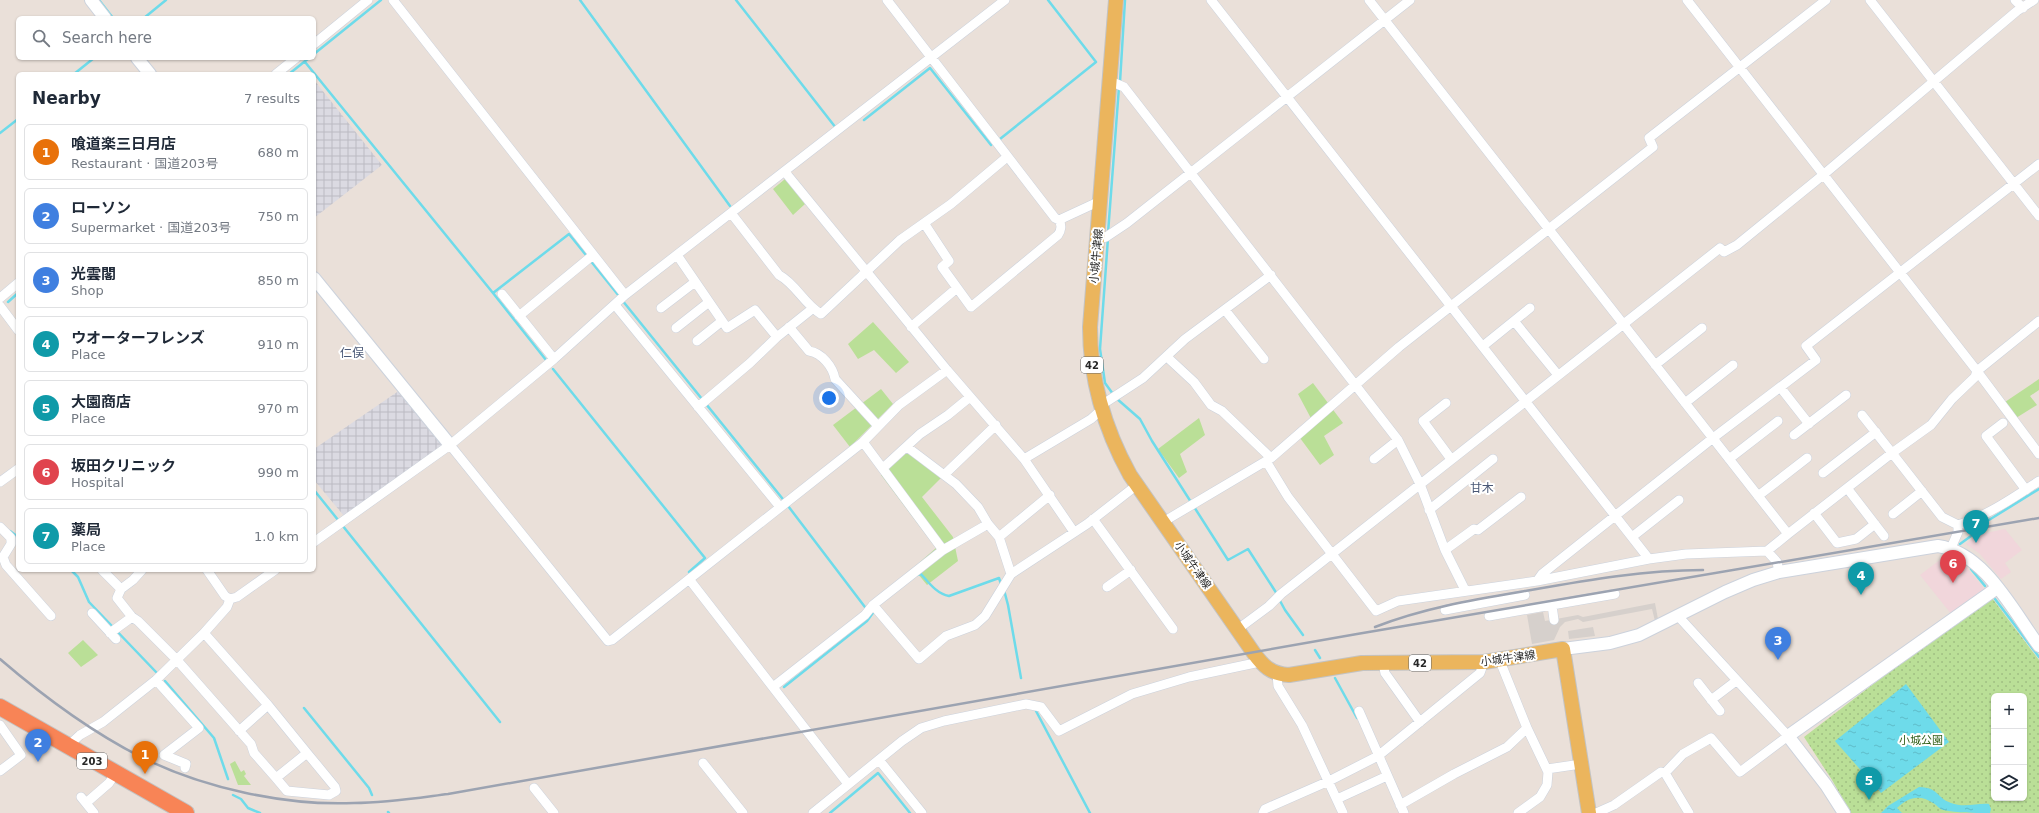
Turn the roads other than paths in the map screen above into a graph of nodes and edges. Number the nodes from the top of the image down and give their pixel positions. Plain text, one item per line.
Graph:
1 (91, 0) edge
2 (368, 0) edge
3 (393, 0) edge
4 (887, 0) edge
5 (1005, 0) edge
6 (1116, 0) edge
7 (1211, 0) edge
8 (1369, 0) edge
9 (1410, 0) edge
10 (1686, 0) edge
11 (1826, 0) edge
12 (1870, 0) edge
13 (2015, 0) edge
14 (2034, 0) edge
15 (2023, 8) junction
16 (103, 16) edge
17 (1384, 20) junction
18 (316, 42) edge
19 (932, 58) junction
20 (139, 60) edge
21 (294, 60) edge
22 (1739, 68) junction
23 (148, 72) edge
24 (278, 72) edge
25 (1934, 81) junction
26 (1116, 83) junction
27 (1287, 96) junction
28 (1007, 157) junction
29 (2039, 164) edge
30 (784, 172) junction
31 (1191, 172) junction
32 (1823, 175) junction
33 (2014, 184) junction
34 (1100, 201) junction
35 (731, 213) junction
36 (2039, 216) edge
37 (1059, 220) junction
38 (924, 223) junction
39 (1548, 230) junction
40 (1105, 237) junction
41 (593, 255) junction
42 (676, 255) junction
43 (865, 271) junction
44 (1900, 273) junction
45 (1271, 275) junction
46 (316, 280) edge
47 (695, 282) junction
48 (16, 286) edge
49 (957, 288) junction
50 (502, 294) dead end
51 (625, 295) junction
52 (0, 298) edge
53 (709, 302) junction
54 (615, 305) junction
55 (0, 306) edge
56 (1451, 306) junction
57 (661, 308) dead end
58 (812, 308) junction
59 (1530, 308) dead end
60 (1225, 310) junction
61 (519, 316) junction
62 (722, 321) junction
63 (1514, 321) junction
64 (2039, 321) edge
65 (1622, 325) junction
66 (789, 326) junction
67 (16, 327) edge
68 (911, 327) junction
69 (676, 328) dead end
70 (1702, 328) dead end
71 (777, 337) junction
72 (697, 341) dead end
73 (1483, 346) junction
74 (1167, 357) junction
75 (554, 359) junction
76 (1264, 359) dead end
77 (1655, 365) junction
78 (1733, 365) dead end
79 (947, 370) junction
80 (1977, 371) junction
81 (1558, 375) junction
82 (1356, 384) junction
83 (1780, 387) junction
84 (1846, 395) dead end
85 (970, 397) junction
86 (1524, 401) junction
87 (1446, 403) dead end
88 (1685, 403) junction
89 (698, 407) junction
90 (1100, 408) junction
91 (1862, 415) dead end
92 (1778, 421) dead end
93 (2003, 423) dead end
94 (1809, 424) junction
95 (996, 425) junction
96 (878, 426) junction
97 (1876, 432) junction
98 (1794, 435) dead end
99 (1713, 438) junction
100 (1398, 440) junction
101 (863, 442) junction
102 (450, 445) junction
103 (907, 447) junction
104 (1892, 453) junction
105 (2039, 454) edge
106 (1807, 458) dead end
107 (1024, 459) junction
108 (1374, 459) dead end
109 (1451, 459) junction
110 (1493, 459) dead end
111 (1729, 459) junction
112 (1268, 460) junction
113 (883, 468) junction
114 (16, 470) edge
115 (1823, 473) dead end
116 (944, 475) junction
117 (2039, 481) edge
118 (0, 482) edge
119 (1420, 484) junction
120 (1137, 485) junction
121 (1847, 488) junction
122 (2026, 490) junction
123 (1922, 492) junction
124 (1050, 495) junction
125 (1758, 496) junction
126 (1520, 497) dead end
127 (1679, 500) dead end
128 (780, 507) junction
129 (1429, 510) junction
130 (1814, 513) junction
131 (1893, 514) dead end
132 (1615, 516) junction
133 (1093, 519) junction
134 (1163, 522) junction
135 (988, 524) junction
136 (1875, 524) junction
137 (1958, 525) junction
138 (0, 526) edge
139 (1074, 532) junction
140 (1788, 534) junction
141 (1884, 536) dead end
142 (999, 537) junction
143 (1632, 537) junction
144 (316, 541) edge
145 (1951, 548) junction
146 (943, 550) junction
147 (1446, 550) junction
148 (1767, 551) junction
149 (1331, 554) junction
150 (1649, 559) junction
151 (1131, 570) junction
152 (104, 572) edge
153 (140, 572) edge
154 (208, 572) edge
155 (272, 572) edge
156 (1779, 572) junction
157 (1011, 574) junction
158 (689, 579) junction
159 (1537, 581) junction
160 (1107, 587) dead end
161 (1997, 588) junction
162 (121, 589) junction
163 (1465, 590) junction
164 (1615, 594) dead end
165 (1525, 595) dead end
166 (230, 599) junction
167 (1552, 606) junction
168 (876, 608) junction
169 (1485, 609) junction
170 (1445, 610) dead end
171 (92, 613) dead end
172 (51, 616) dead end
173 (1678, 616) junction
174 (132, 617) junction
175 (1554, 620) dead end
176 (1173, 629) dead end
177 (1238, 629) junction
178 (204, 633) junction
179 (2039, 646) edge
180 (1562, 649) junction
181 (177, 660) junction
182 (1500, 661) junction
183 (1260, 662) junction
184 (1484, 662) junction
185 (1383, 663) junction
186 (1278, 674) junction
187 (156, 680) junction
188 (1736, 681) junction
189 (1698, 683) dead end
190 (773, 687) junction
191 (1711, 700) junction
192 (268, 705) junction
193 (0, 707) edge
194 (1359, 711) dead end
195 (1720, 711) dead end
196 (1420, 722) junction
197 (0, 726) edge
198 (1527, 728) junction
199 (240, 731) junction
200 (1788, 736) junction
201 (68, 746) junction
202 (307, 753) junction
203 (1376, 757) junction
204 (879, 760) junction
205 (703, 763) dead end
206 (1581, 764) junction
207 (185, 768) dead end
208 (1547, 769) junction
209 (0, 771) edge
210 (1665, 773) junction
211 (115, 774) junction
212 (1387, 776) junction
213 (276, 778) junction
214 (1329, 781) junction
215 (848, 784) junction
216 (534, 788) dead end
217 (1337, 799) junction
218 (1402, 809) edge
219 (177, 811) edge
220 (94, 813) edge
221 (554, 813) edge
222 (743, 813) edge
223 (813, 813) edge
224 (922, 813) edge
225 (1263, 813) edge
226 (1343, 813) edge
227 (1518, 813) edge
228 (1589, 813) edge
229 (1596, 813) edge
230 (1689, 813) edge
231 (1844, 813) edge

1 - 16 street
2 - 18 street
3 - 41 street
4 - 19 street
5 - 19 street
6 - 26 main road, 小城牛津線 / 42
7 - 27 street
8 - 17 street
9 - 17 street
10 - 22 street
11 - 22 street
12 - 25 street
13 - 15 street
14 - 15 street
15 - 25 street
17 - 27 street
17 - 39 street
19 - 28 street
19 - 30 street
20 - 23 street
21 - 24 street
22 - 32 street
22 - 39 street
25 - 32 street
25 - 33 street
26 - 31 street
26 - 34 main road, 小城牛津線 / 42
27 - 31 street
27 - 56 street
28 - 37 street
28 - 38 street
29 - 33 street
30 - 35 street
30 - 43 street
31 - 40 street
31 - 45 street
32 - 44 street
32 - 65 street
33 - 36 street
33 - 44 street
34 - 37 street
34 - 40 main road, 小城牛津線 / 42
35 - 42 street
35 - 58 street
37 - 49 street
38 - 43 street
38 - 49 street
39 - 56 street
39 - 65 street
40 - 90 main road, 小城牛津線 / 42
41 - 51 street
41 - 61 street
42 - 47 street
42 - 51 street
43 - 58 street
43 - 68 street
44 - 80 street
44 - 83 street
45 - 60 street
45 - 82 street
46 - 102 street
47 - 53 street
47 - 57 street
48 - 52 street
49 - 68 street
50 - 61 street
51 - 54 street
53 - 62 street
53 - 69 street
54 - 75 street
54 - 89 street
55 - 67 street
56 - 73 street
56 - 82 street
58 - 66 street
59 - 63 street
60 - 74 street
60 - 76 street
61 - 75 street
62 - 71 street
62 - 72 street
63 - 73 street
63 - 81 street
64 - 80 street
65 - 77 street
65 - 81 street
66 - 71 street
66 - 96 street
68 - 79 street
70 - 77 street
71 - 89 street
73 - 86 street
74 - 90 street
74 - 112 street
75 - 102 street
77 - 88 street
78 - 88 street
79 - 85 street
79 - 96 street
80 - 104 street
80 - 105 street
81 - 86 street
82 - 100 street
82 - 112 street
83 - 94 street
83 - 99 street
84 - 94 street
85 - 95 street
85 - 103 street
86 - 109 street
86 - 132 street
87 - 109 street
88 - 99 street
89 - 128 street
90 - 107 street
90 - 120 main road, 小城牛津線 / 42
91 - 97 street
92 - 111 street
93 - 122 street
94 - 98 street
95 - 107 street
95 - 116 street
96 - 101 street
97 - 104 street
97 - 115 street
99 - 111 street
99 - 132 street
100 - 108 street
100 - 119 street
101 - 113 street
101 - 128 street
102 - 144 street
102 - 158 street
103 - 113 street
103 - 116 street
104 - 121 street
104 - 123 street
106 - 125 street
107 - 124 street
109 - 119 street
110 - 129 street
111 - 125 street
112 - 134 street
112 - 149 street
113 - 146 street
114 - 118 street
116 - 135 street
117 - 122 street
119 - 129 street
119 - 149 street
120 - 133 street
120 - 134 main road, 小城牛津線 / 42
121 - 130 street
121 - 136 street
122 - 137 street
123 - 131 street
123 - 137 street
124 - 139 street
124 - 142 street
125 - 140 street
126 - 147 street
127 - 143 street
128 - 158 street
129 - 147 street
130 - 136 street
130 - 140 street
132 - 143 street
132 - 159 street
133 - 139 street
133 - 151 street
134 - 177 main road, 小城牛津線 / 42
135 - 142 street
135 - 146 street
136 - 141 street
137 - 145 street
138 - 172 street
139 - 157 street
140 - 148 street
142 - 157 street
143 - 150 street
145 - 156 street
145 - 161 street
146 - 168 street
147 - 163 street
148 - 150 street
148 - 156 street
149 - 163 street
149 - 177 street
150 - 159 street
151 - 160 street
151 - 176 street
152 - 162 street
153 - 162 street
154 - 166 street
155 - 166 street
156 - 173 street
157 - 168 street
158 - 190 street
159 - 163 street
161 - 179 street
161 - 200 street
162 - 174 street
164 - 167 street
165 - 169 street
166 - 178 street
167 - 169 street
167 - 175 street
168 - 190 street
169 - 170 street
171 - 174 street
173 - 180 street
173 - 188 street
174 - 181 street
177 - 183 main road, 小城牛津線 / 42
178 - 181 street
178 - 192 street
180 - 182 main road, 小城牛津線 / 42
180 - 206 main road
181 - 187 street
181 - 199 street
182 - 184 main road, 小城牛津線 / 42
182 - 198 street
183 - 186 main road, 小城牛津線 / 42
183 - 204 street
184 - 185 main road, 小城牛津線 / 42
184 - 196 street
185 - 186 main road, 小城牛津線 / 42
185 - 196 street
186 - 214 street
187 - 201 street
187 - 207 street
188 - 191 street
188 - 200 street
189 - 191 street
190 - 215 street
191 - 195 street
192 - 199 street
192 - 202 street
193 - 201 highway, 203
194 - 203 street
196 - 203 street
197 - 209 street
198 - 208 street
198 - 218 street
199 - 213 street
200 - 210 street
200 - 231 street
201 - 211 highway, 203
202 - 213 street
202 - 213 street
203 - 212 street
203 - 214 street
204 - 215 street
204 - 224 street
205 - 222 street
206 - 208 street
206 - 228 main road
208 - 227 street
210 - 229 street
210 - 230 street
211 - 219 highway, 203
211 - 220 street
212 - 217 street
212 - 218 street
214 - 217 street
214 - 225 street
215 - 223 street
216 - 221 street
217 - 226 street

